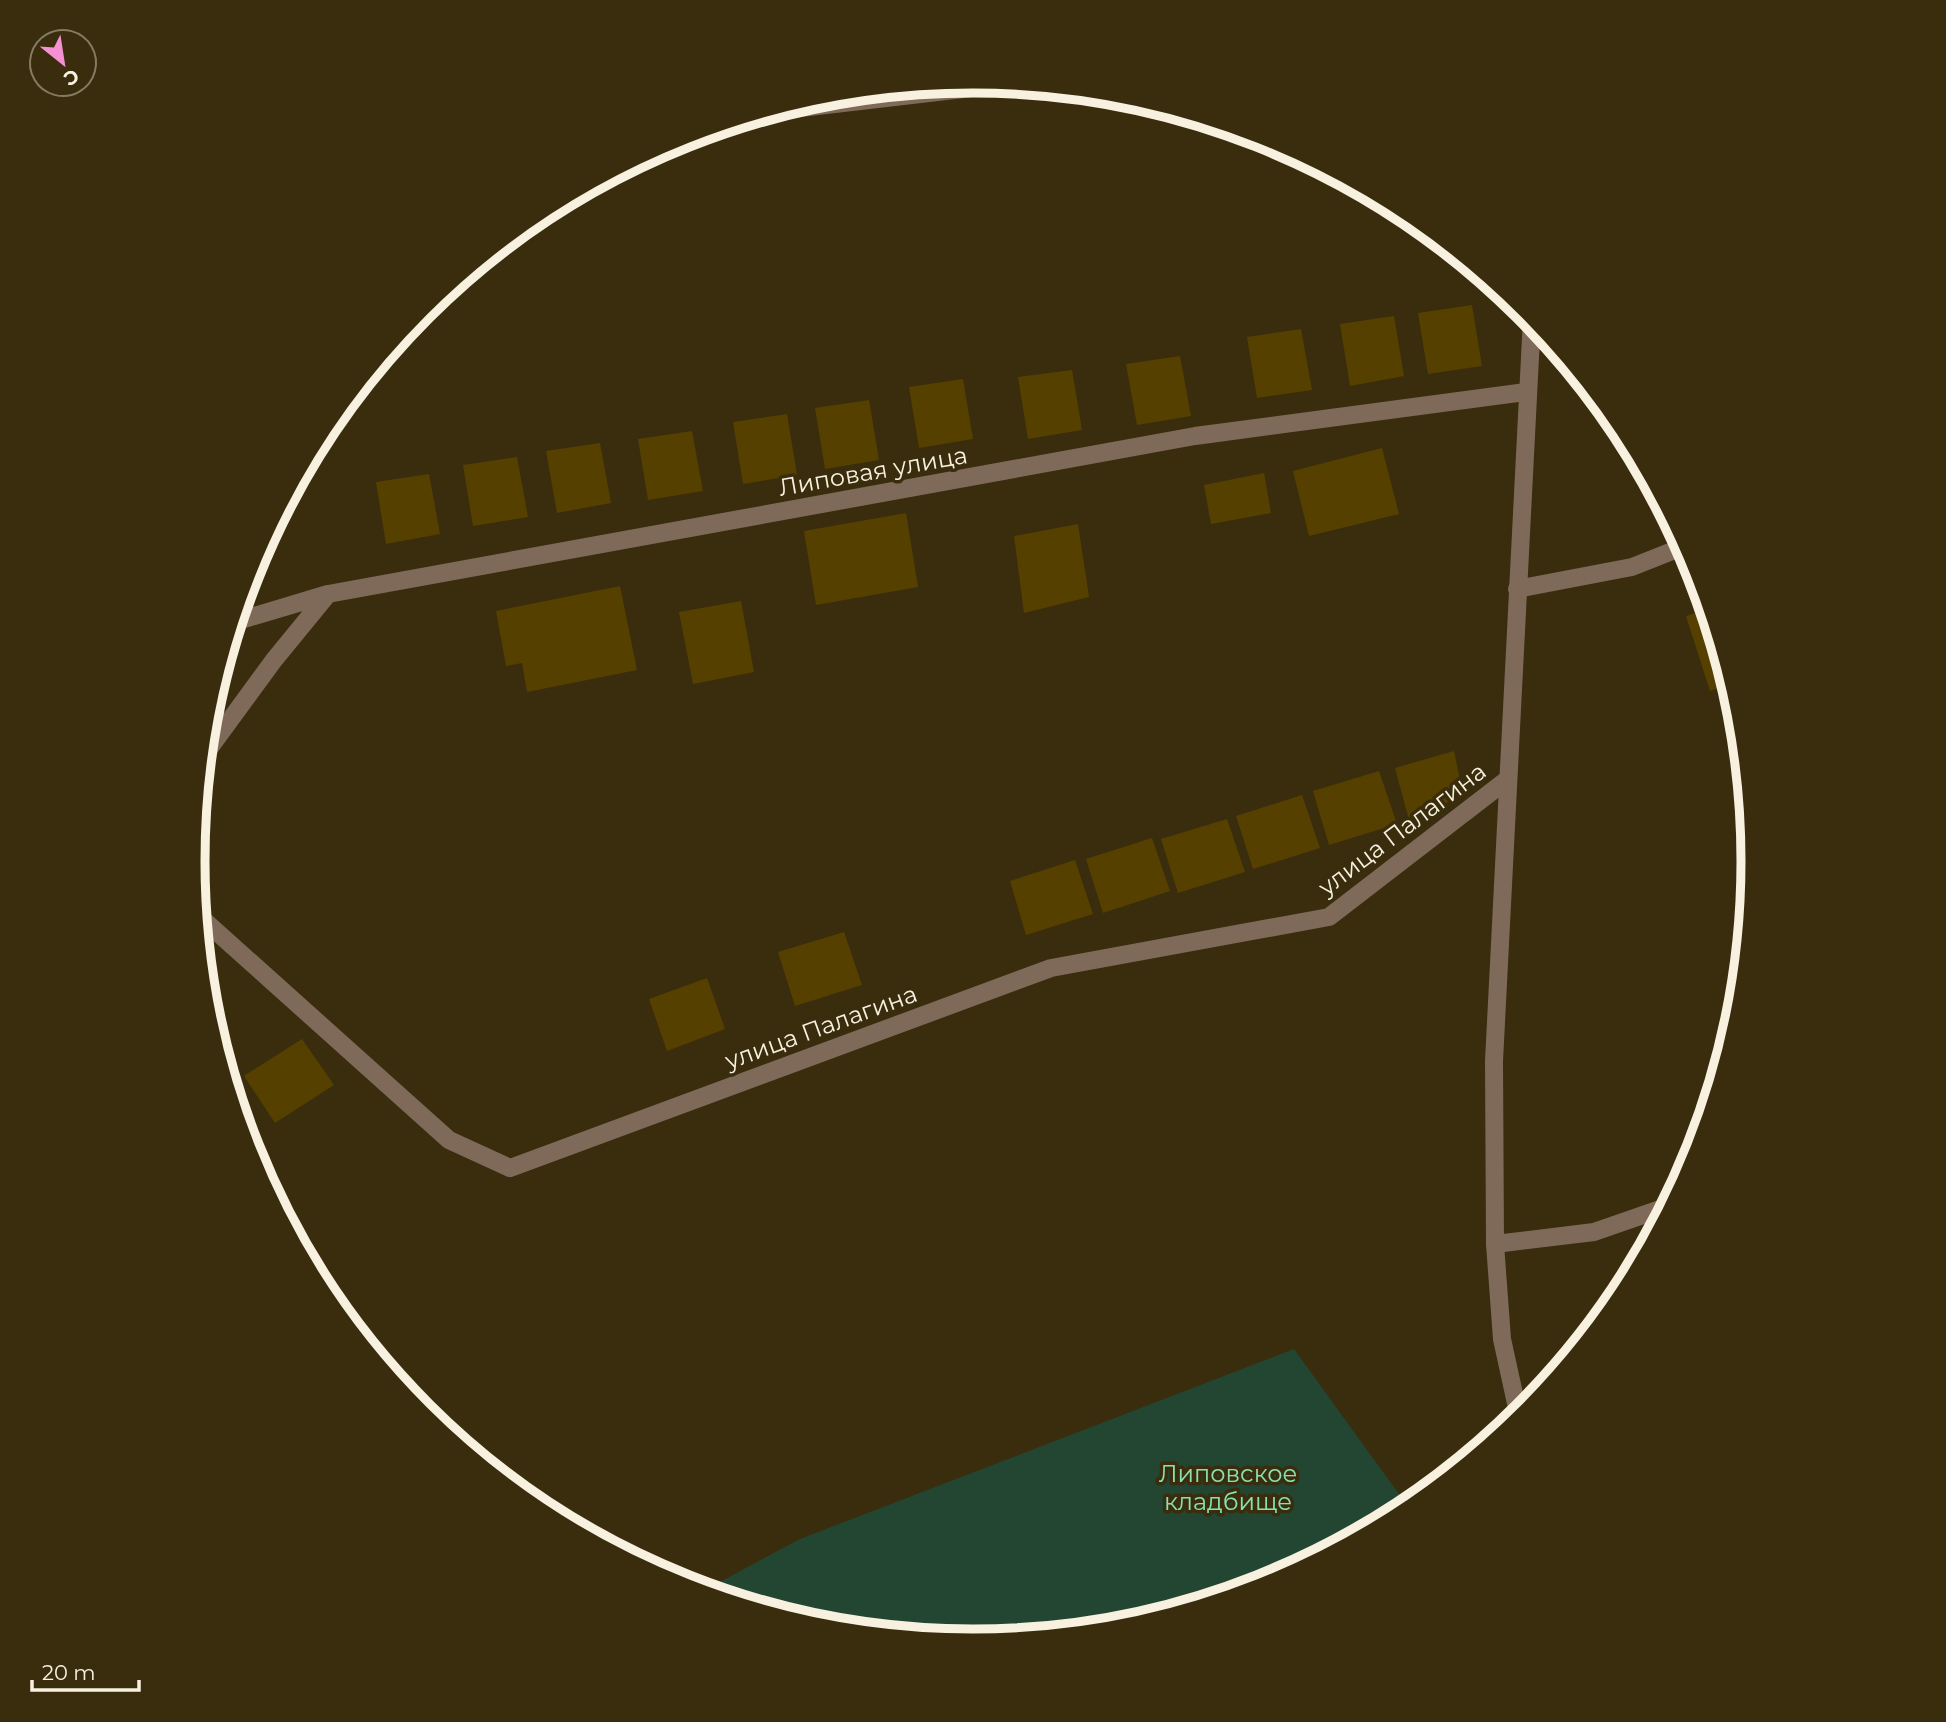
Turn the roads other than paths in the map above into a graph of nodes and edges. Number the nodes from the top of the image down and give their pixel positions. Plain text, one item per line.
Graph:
1 (904, 96) edge
2 (865, 100) edge
3 (1531, 333) edge
4 (1526, 392) junction
5 (1675, 550) edge
6 (1517, 589) junction
7 (328, 594) junction
8 (244, 619) edge
9 (215, 741) edge
10 (1508, 779) junction
11 (207, 923) edge
12 (1657, 1210) edge
13 (1495, 1244) junction
14 (1516, 1404) edge

1 - 2 street
3 - 4 street
4 - 6 street
4 - 7 street, Липовая улица
5 - 6 street
6 - 10 street
7 - 8 street, Липовая улица
7 - 9 street
10 - 11 street, улица Палагина
10 - 13 street
12 - 13 street
13 - 14 street

